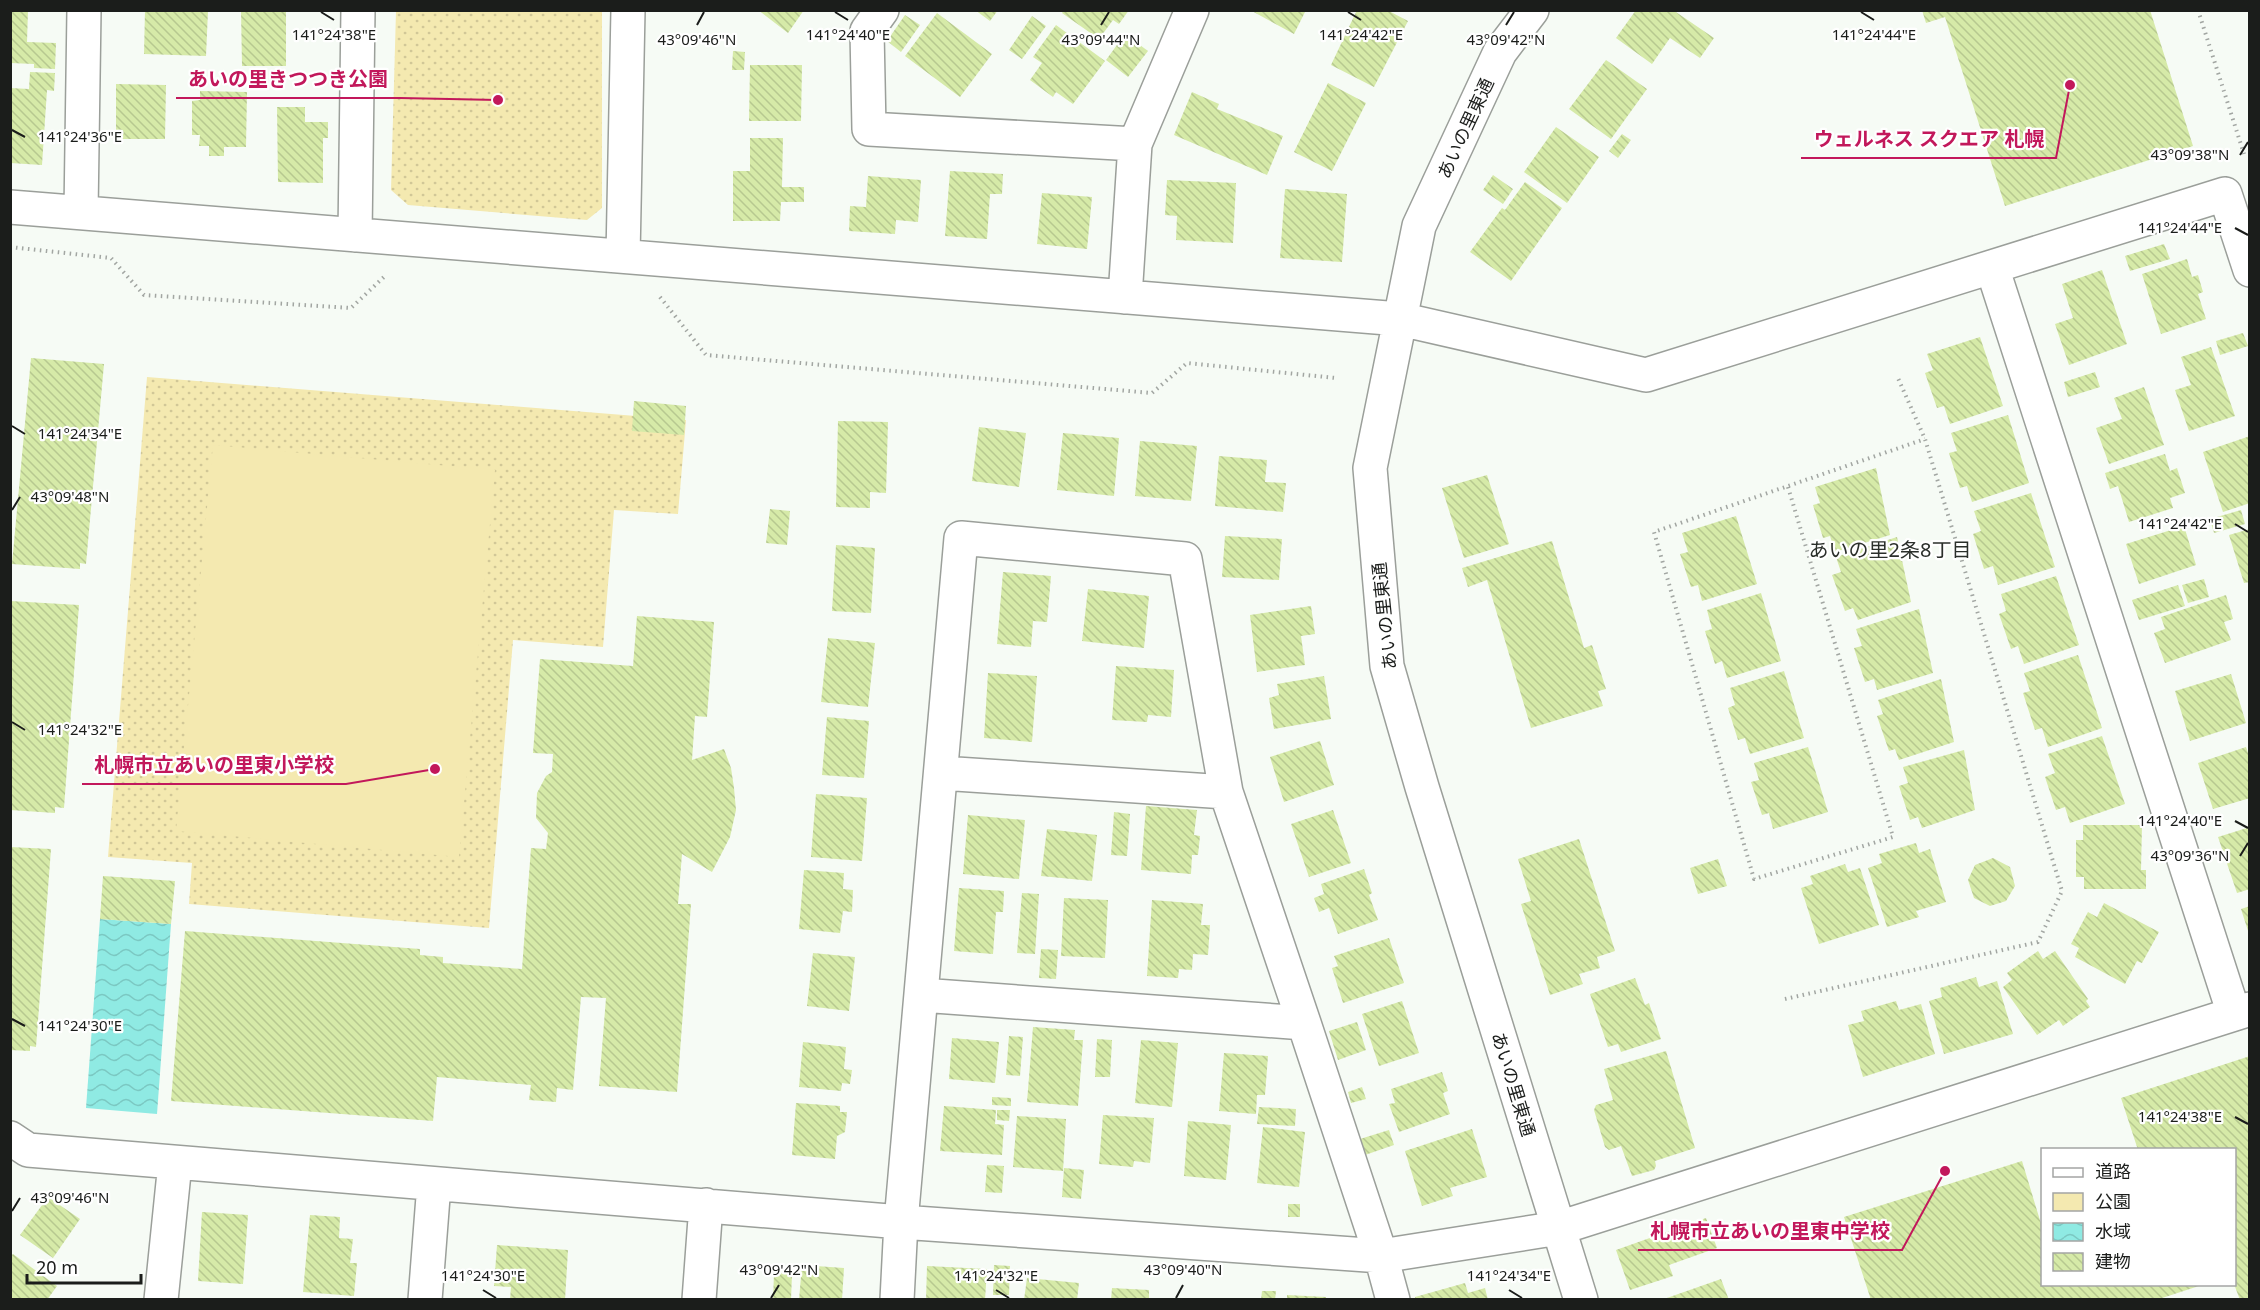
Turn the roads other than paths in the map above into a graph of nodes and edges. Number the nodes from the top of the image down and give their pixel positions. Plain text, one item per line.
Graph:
1 (84, 10) edge
2 (358, 10) edge
3 (627, 10) edge
4 (882, 10) edge
5 (1192, 10) edge
6 (1532, 10) edge
7 (1135, 144) junction
8 (10, 207) edge
9 (81, 212) junction
10 (355, 235) junction
11 (623, 256) junction
12 (1992, 267) junction
13 (2250, 270) edge
14 (1125, 297) junction
15 (1400, 319) junction
16 (941, 773) junction
17 (1226, 792) junction
18 (921, 995) junction
19 (2242, 1012) edge
20 (1304, 1023) junction
21 (10, 1138) edge
22 (175, 1163) junction
23 (434, 1184) junction
24 (706, 1205) junction
25 (901, 1222) junction
26 (1559, 1228) junction
27 (1381, 1256) junction
28 (161, 1299) edge
29 (425, 1299) edge
30 (699, 1299) edge
31 (897, 1299) edge
32 (1393, 1299) edge
33 (1581, 1299) edge

1 - 9 street
2 - 10 street
3 - 11 street
4 - 7 street
5 - 7 street
6 - 15 street, あいの里東通
7 - 14 street
8 - 9 street
9 - 10 street
10 - 11 street
11 - 14 street
12 - 13 street
12 - 15 street
12 - 19 street
14 - 15 street
15 - 26 street, あいの里東通
16 - 17 street
16 - 17 street
16 - 18 street
17 - 20 street
18 - 20 street
18 - 25 street
19 - 26 street
20 - 27 street
21 - 22 street
22 - 23 street
22 - 28 street
23 - 24 street
23 - 29 street
24 - 25 street
24 - 30 street
25 - 27 street
25 - 31 street
26 - 27 street
26 - 33 street, あいの里東通
27 - 32 street

